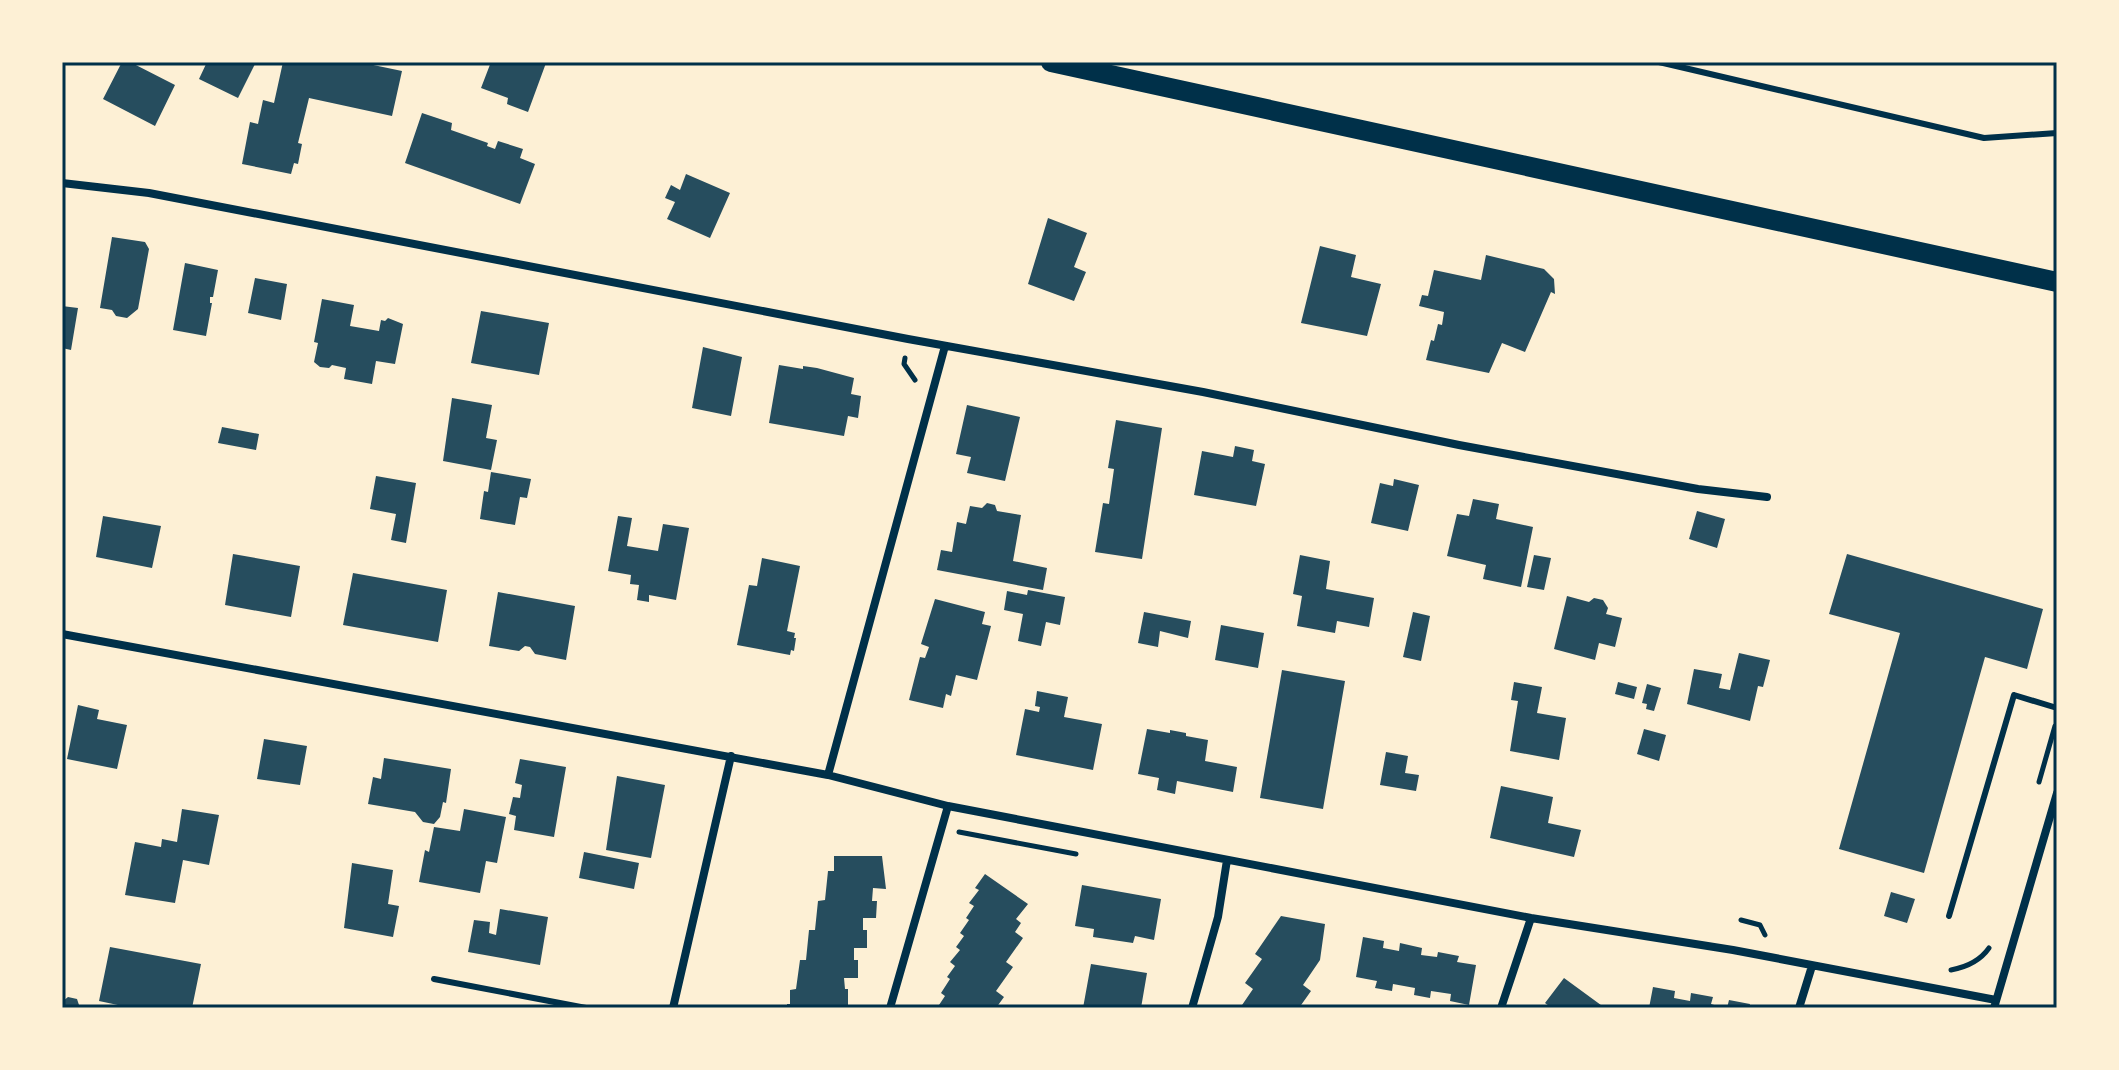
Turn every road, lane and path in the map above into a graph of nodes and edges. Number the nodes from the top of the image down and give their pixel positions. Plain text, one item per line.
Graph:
1 (1051, 62) edge
2 (1659, 62) edge
3 (2057, 133) edge
4 (62, 183) edge
5 (2057, 282) edge
6 (908, 339) junction
7 (945, 346) junction
8 (912, 394) dead end
9 (1767, 497) dead end
10 (62, 634) edge
11 (2057, 708) edge
12 (731, 756) junction
13 (828, 775) junction
14 (2057, 793) edge
15 (948, 806) junction
16 (1227, 860) junction
17 (1949, 916) dead end
18 (1531, 918) junction
19 (1812, 966) junction
20 (434, 979) dead end
21 (1995, 1004) edge
22 (586, 1008) edge
23 (673, 1008) edge
24 (890, 1008) edge
25 (1192, 1008) edge
26 (1501, 1008) edge
27 (1799, 1008) edge

1 - 5 main road
2 - 3 lane
4 - 6 street
6 - 7 street
6 - 8 path
7 - 9 street
7 - 13 street
10 - 12 street
11 - 17 lane
12 - 13 street
12 - 23 street
13 - 15 street
14 - 21 street
15 - 16 street
15 - 24 street
16 - 18 street
16 - 25 street
18 - 19 street
18 - 26 street
19 - 21 street
19 - 27 street
20 - 22 lane

